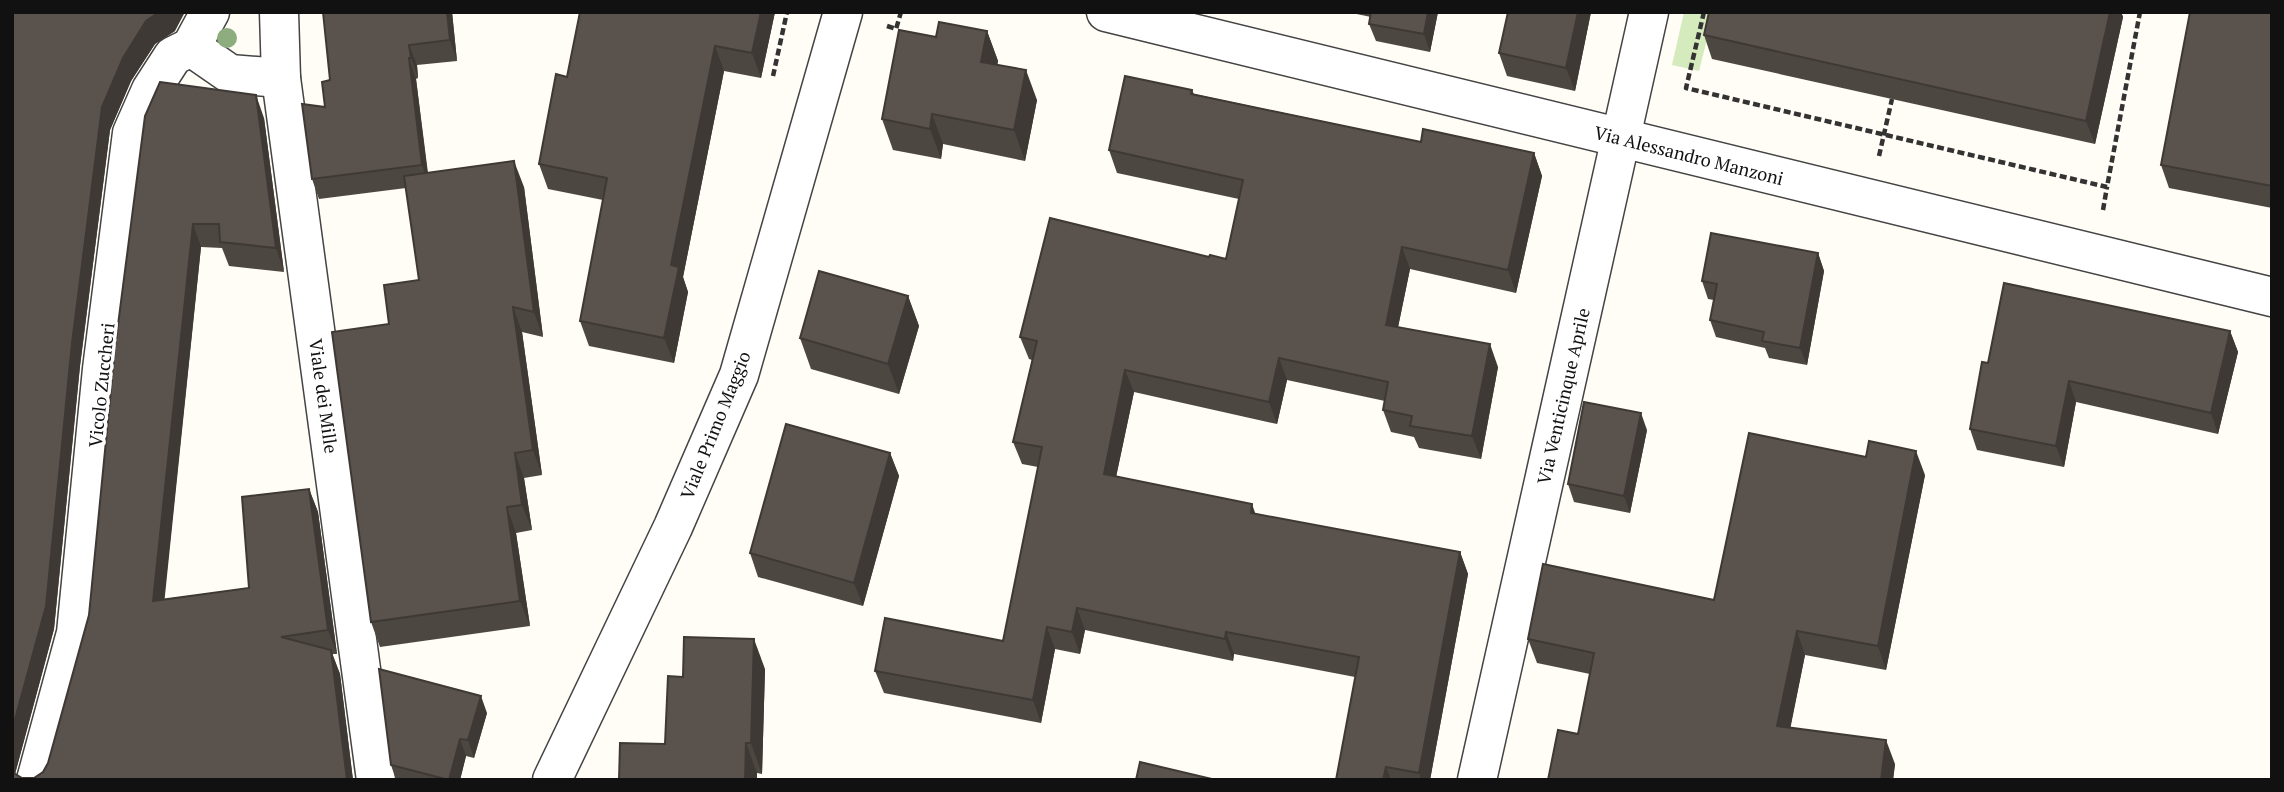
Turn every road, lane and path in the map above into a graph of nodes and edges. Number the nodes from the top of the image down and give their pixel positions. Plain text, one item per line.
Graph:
1 (210, 12) edge
2 (279, 12) edge
3 (787, 12) edge
4 (843, 12) edge
5 (1106, 12) edge
6 (1649, 12) edge
7 (1704, 12) edge
8 (2140, 12) edge
9 (191, 47) junction
10 (281, 78) junction
11 (772, 80) dead end
12 (1892, 99) edge
13 (1884, 134) junction
14 (1621, 139) junction
15 (2272, 297) edge
16 (36, 780) edge
17 (376, 780) edge
18 (552, 780) edge
19 (1477, 780) edge

1 - 9 street, Vicolo Zuccheri
2 - 10 street, Viale dei Mille
3 - 11 path
4 - 18 street, Viale Primo Maggio
5 - 14 street, Via Alessandro Manzoni
6 - 14 street, Via Venticinque Aprile
7 - 13 path
8 - 13 path
9 - 10 street
9 - 16 street, Vicolo Zuccheri
10 - 17 street, Viale dei Mille
12 - 13 path
14 - 15 street, Via Alessandro Manzoni
14 - 19 street, Via Venticinque Aprile

